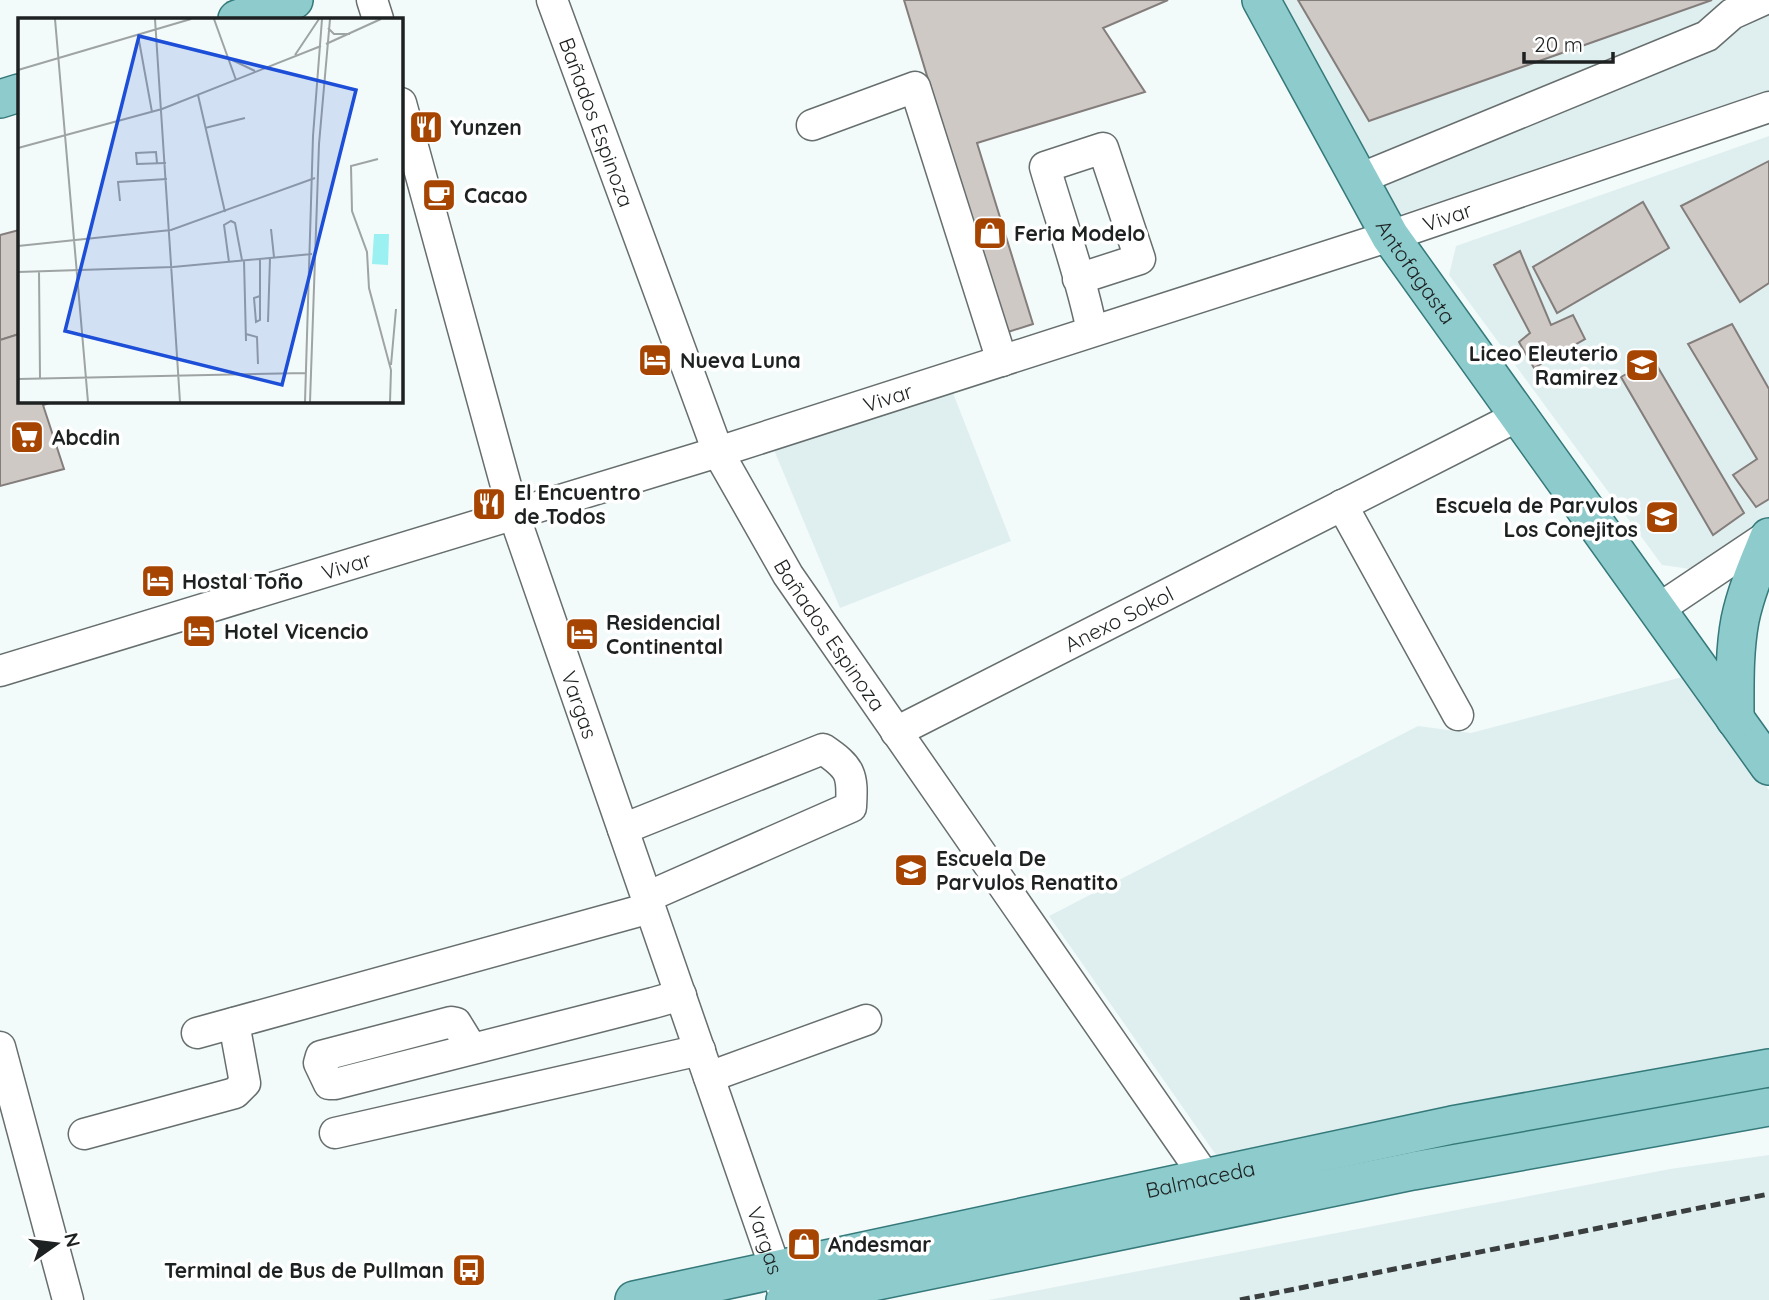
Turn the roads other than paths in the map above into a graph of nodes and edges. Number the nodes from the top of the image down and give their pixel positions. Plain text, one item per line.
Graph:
1 (294, 0) edge
2 (372, 0) edge
3 (552, 0) edge
4 (1261, 0) edge
5 (1763, 0) edge
6 (240, 18) edge
7 (378, 18) edge
8 (18, 93) edge
9 (0, 99) edge
10 (402, 107) edge
11 (1769, 107) edge
12 (812, 125) dead end
13 (1359, 179) junction
14 (1390, 236) junction
15 (1078, 279) dead end
16 (1092, 331) junction
17 (1002, 361) junction
18 (1518, 416) junction
19 (718, 452) junction
20 (1342, 505) junction
21 (514, 515) junction
22 (1769, 536) edge
23 (1657, 610) junction
24 (0, 671) edge
25 (1458, 715) dead end
26 (1735, 719) junction
27 (896, 732) junction
28 (1769, 766) edge
29 (623, 829) junction
30 (648, 902) junction
31 (681, 995) junction
32 (866, 1020) dead end
33 (234, 1023) junction
34 (197, 1033) dead end
35 (0, 1047) edge
36 (472, 1049) dead end
37 (704, 1063) junction
38 (1769, 1068) edge
39 (1769, 1107) edge
40 (335, 1133) dead end
41 (85, 1135) dead end
42 (1206, 1178) junction
43 (1227, 1209) junction
44 (782, 1289) edge
45 (68, 1300) edge
46 (634, 1300) edge

1 - 6 main road
2 - 7 street
3 - 19 street, Bañados Espinoza
4 - 13 main road, Antofagasta
5 - 13 street
8 - 9 main road
10 - 21 street, Vargas
11 - 14 street, Vivar
12 - 17 street
13 - 14 main road, Antofagasta
14 - 16 street, Vivar
14 - 18 main road, Antofagasta
15 - 16 street
16 - 17 street, Vivar
17 - 19 street, Vivar
18 - 20 street, Anexo Sokol
18 - 23 main road, Antofagasta
19 - 21 street, Vivar
19 - 27 street, Bañados Espinoza
20 - 25 street
20 - 27 street, Anexo Sokol
21 - 24 street, Vivar
21 - 29 street, Vargas
22 - 23 street
22 - 26 main road
23 - 26 main road, Antofagasta
26 - 28 main road, Antofagasta
27 - 42 street, Bañados Espinoza
29 - 30 street, Vargas
29 - 30 street
30 - 31 street, Vargas
30 - 33 street
31 - 36 street
31 - 37 street, Vargas
32 - 37 street
33 - 34 street
33 - 41 street
35 - 45 street
37 - 40 street
37 - 44 street, Vargas
38 - 42 main road, Balmaceda
39 - 43 main road, Balmaceda
42 - 43 street, Bañados Espinoza
42 - 44 main road, Balmaceda
43 - 44 main road, Balmaceda
44 - 46 main road, Balmaceda

